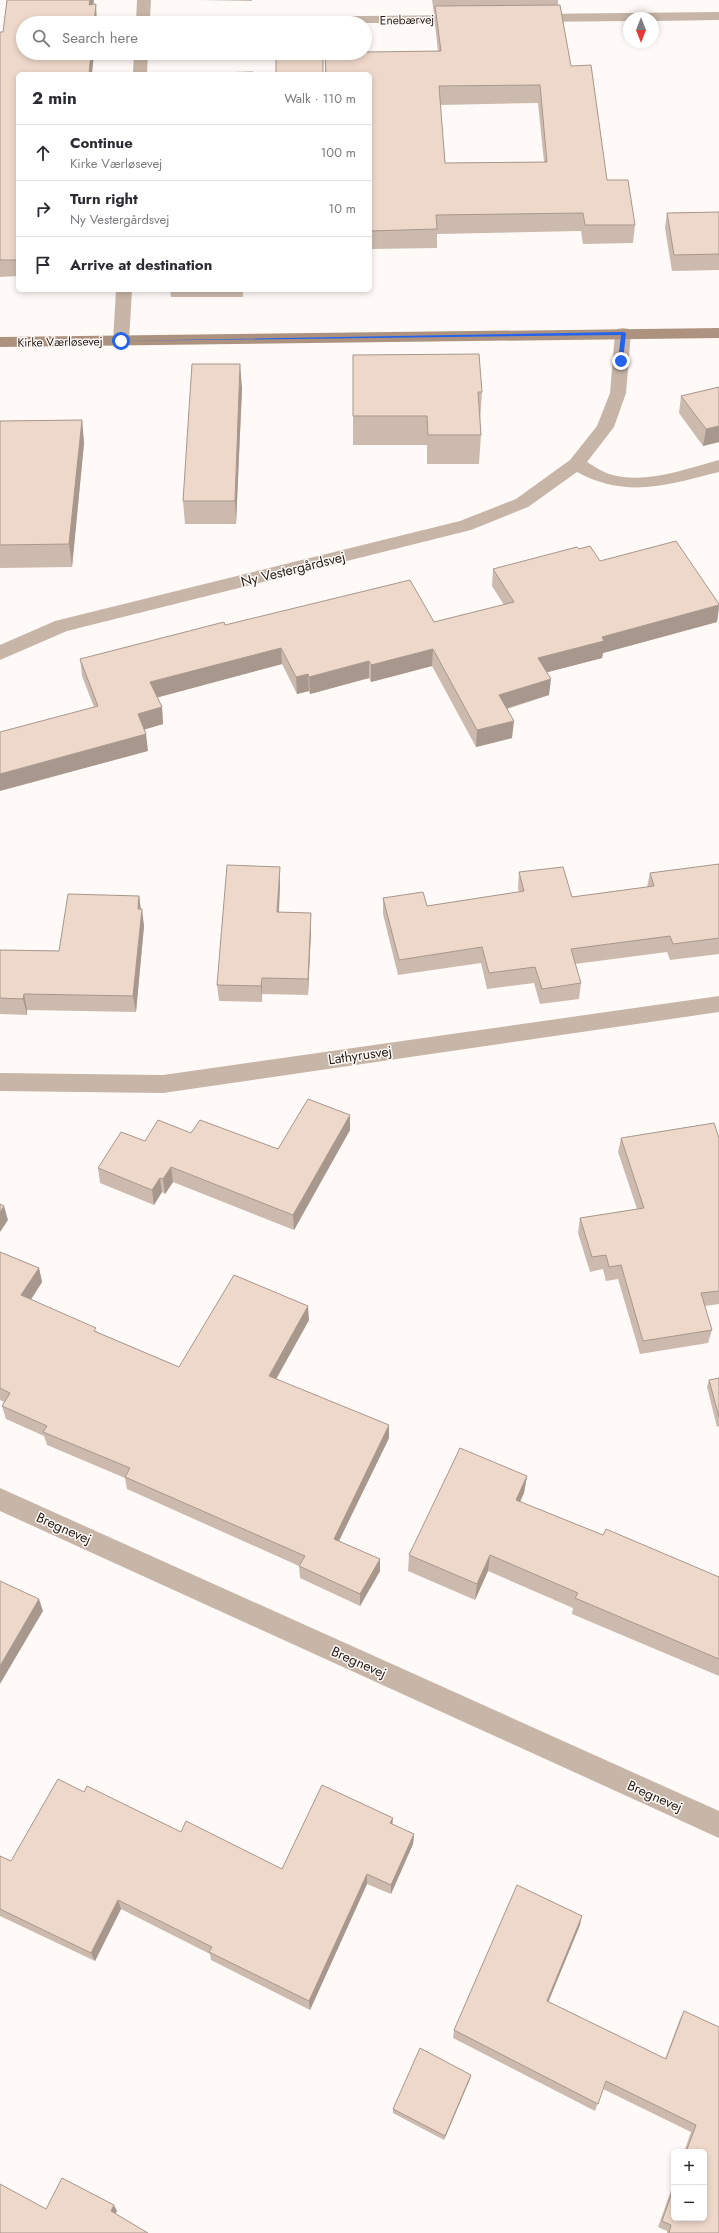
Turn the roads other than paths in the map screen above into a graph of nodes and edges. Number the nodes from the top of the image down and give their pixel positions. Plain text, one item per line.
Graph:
1 (144, 0) edge
2 (143, 16) edge
3 (719, 16) edge
4 (515, 18) edge
5 (483, 19) edge
6 (372, 20) edge
7 (141, 60) edge
8 (140, 72) edge
9 (124, 292) edge
10 (719, 332) edge
11 (623, 333) junction
12 (121, 341) junction
13 (0, 342) edge
14 (576, 464) junction
15 (719, 466) edge
16 (0, 653) edge
17 (719, 1004) edge
18 (0, 1082) edge
19 (0, 1499) edge
20 (719, 1825) edge

1 - 2 street
3 - 4 street
5 - 6 street, Enebærvej
7 - 8 street
9 - 12 street
10 - 11 street, Kirke Værløsevej
11 - 12 street, Kirke Værløsevej
11 - 14 street, Ny Vestergårdsvej
12 - 13 street, Kirke Værløsevej
14 - 15 street
14 - 16 street, Ny Vestergårdsvej
17 - 18 street, Lathyrusvej
19 - 20 street, Bregnevej

